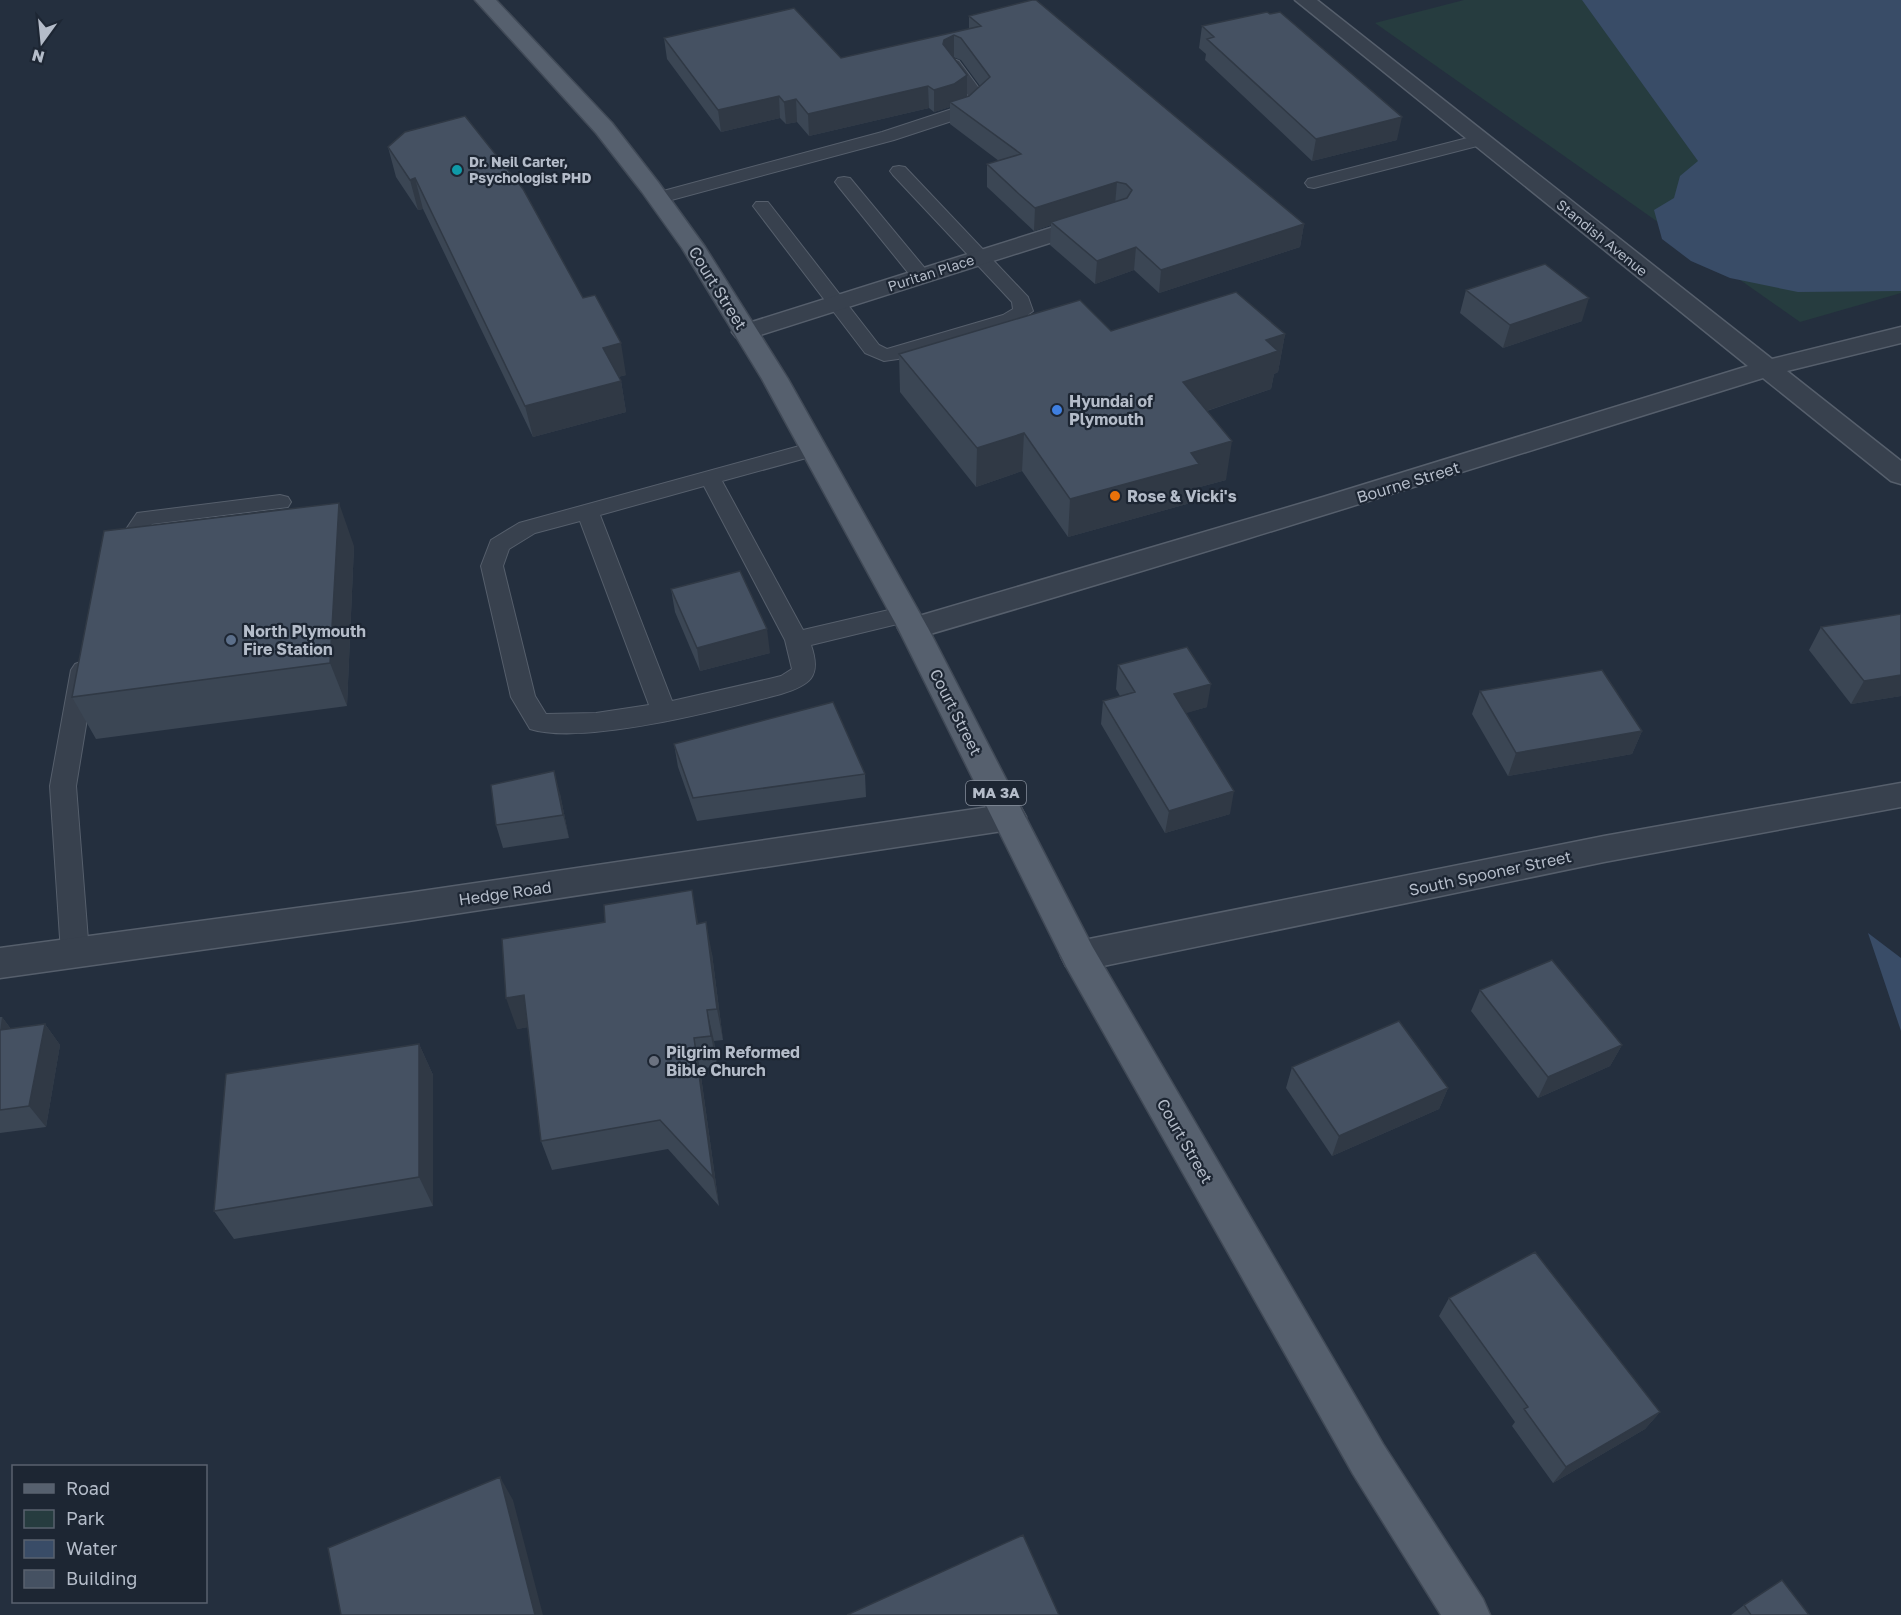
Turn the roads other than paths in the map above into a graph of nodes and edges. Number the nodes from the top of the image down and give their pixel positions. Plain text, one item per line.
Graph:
1 (485, 0) edge
2 (1305, 0) edge
3 (953, 64) edge
4 (1479, 140) junction
5 (899, 171) dead end
6 (844, 182) dead end
7 (1314, 183) dead end
8 (658, 198) junction
9 (762, 206) dead end
10 (1116, 214) edge
11 (980, 257) junction
12 (921, 276) junction
13 (835, 303) junction
14 (745, 332) junction
15 (1901, 335) edge
16 (1765, 369) junction
17 (814, 449) junction
18 (1901, 475) edge
19 (710, 478) junction
20 (280, 502) dead end
21 (587, 511) junction
22 (111, 572) edge
23 (910, 621) junction
24 (797, 640) junction
25 (90, 647) edge
26 (663, 710) junction
27 (1901, 795) edge
28 (1009, 818) junction
29 (75, 953) junction
30 (1079, 956) junction
31 (0, 963) edge
32 (1467, 1615) edge

1 - 8 main road, Court Street / MA 3A
2 - 4 street, Standish Avenue
3 - 8 lane
4 - 7 lane
4 - 16 street, Standish Avenue
5 - 11 lane
6 - 12 lane
8 - 14 main road, Court Street / MA 3A
9 - 13 lane
10 - 11 street, Puritan Place
11 - 12 street, Puritan Place
11 - 13 lane
12 - 13 street, Puritan Place
13 - 14 street, Puritan Place
14 - 17 main road, Court Street / MA 3A
15 - 16 street, Bourne Street
16 - 18 street, Standish Avenue
16 - 23 street, Bourne Street
17 - 19 lane
17 - 23 main road, Court Street / MA 3A
19 - 21 lane
19 - 24 lane
20 - 22 lane
21 - 26 lane
21 - 26 lane
23 - 24 lane
23 - 28 main road, Court Street / MA 3A
24 - 26 lane
25 - 29 lane
27 - 30 street, South Spooner Street
28 - 29 street, Hedge Road
28 - 30 main road, Court Street / MA 3A
29 - 31 street, Hedge Road
30 - 32 main road, Court Street / MA 3A

